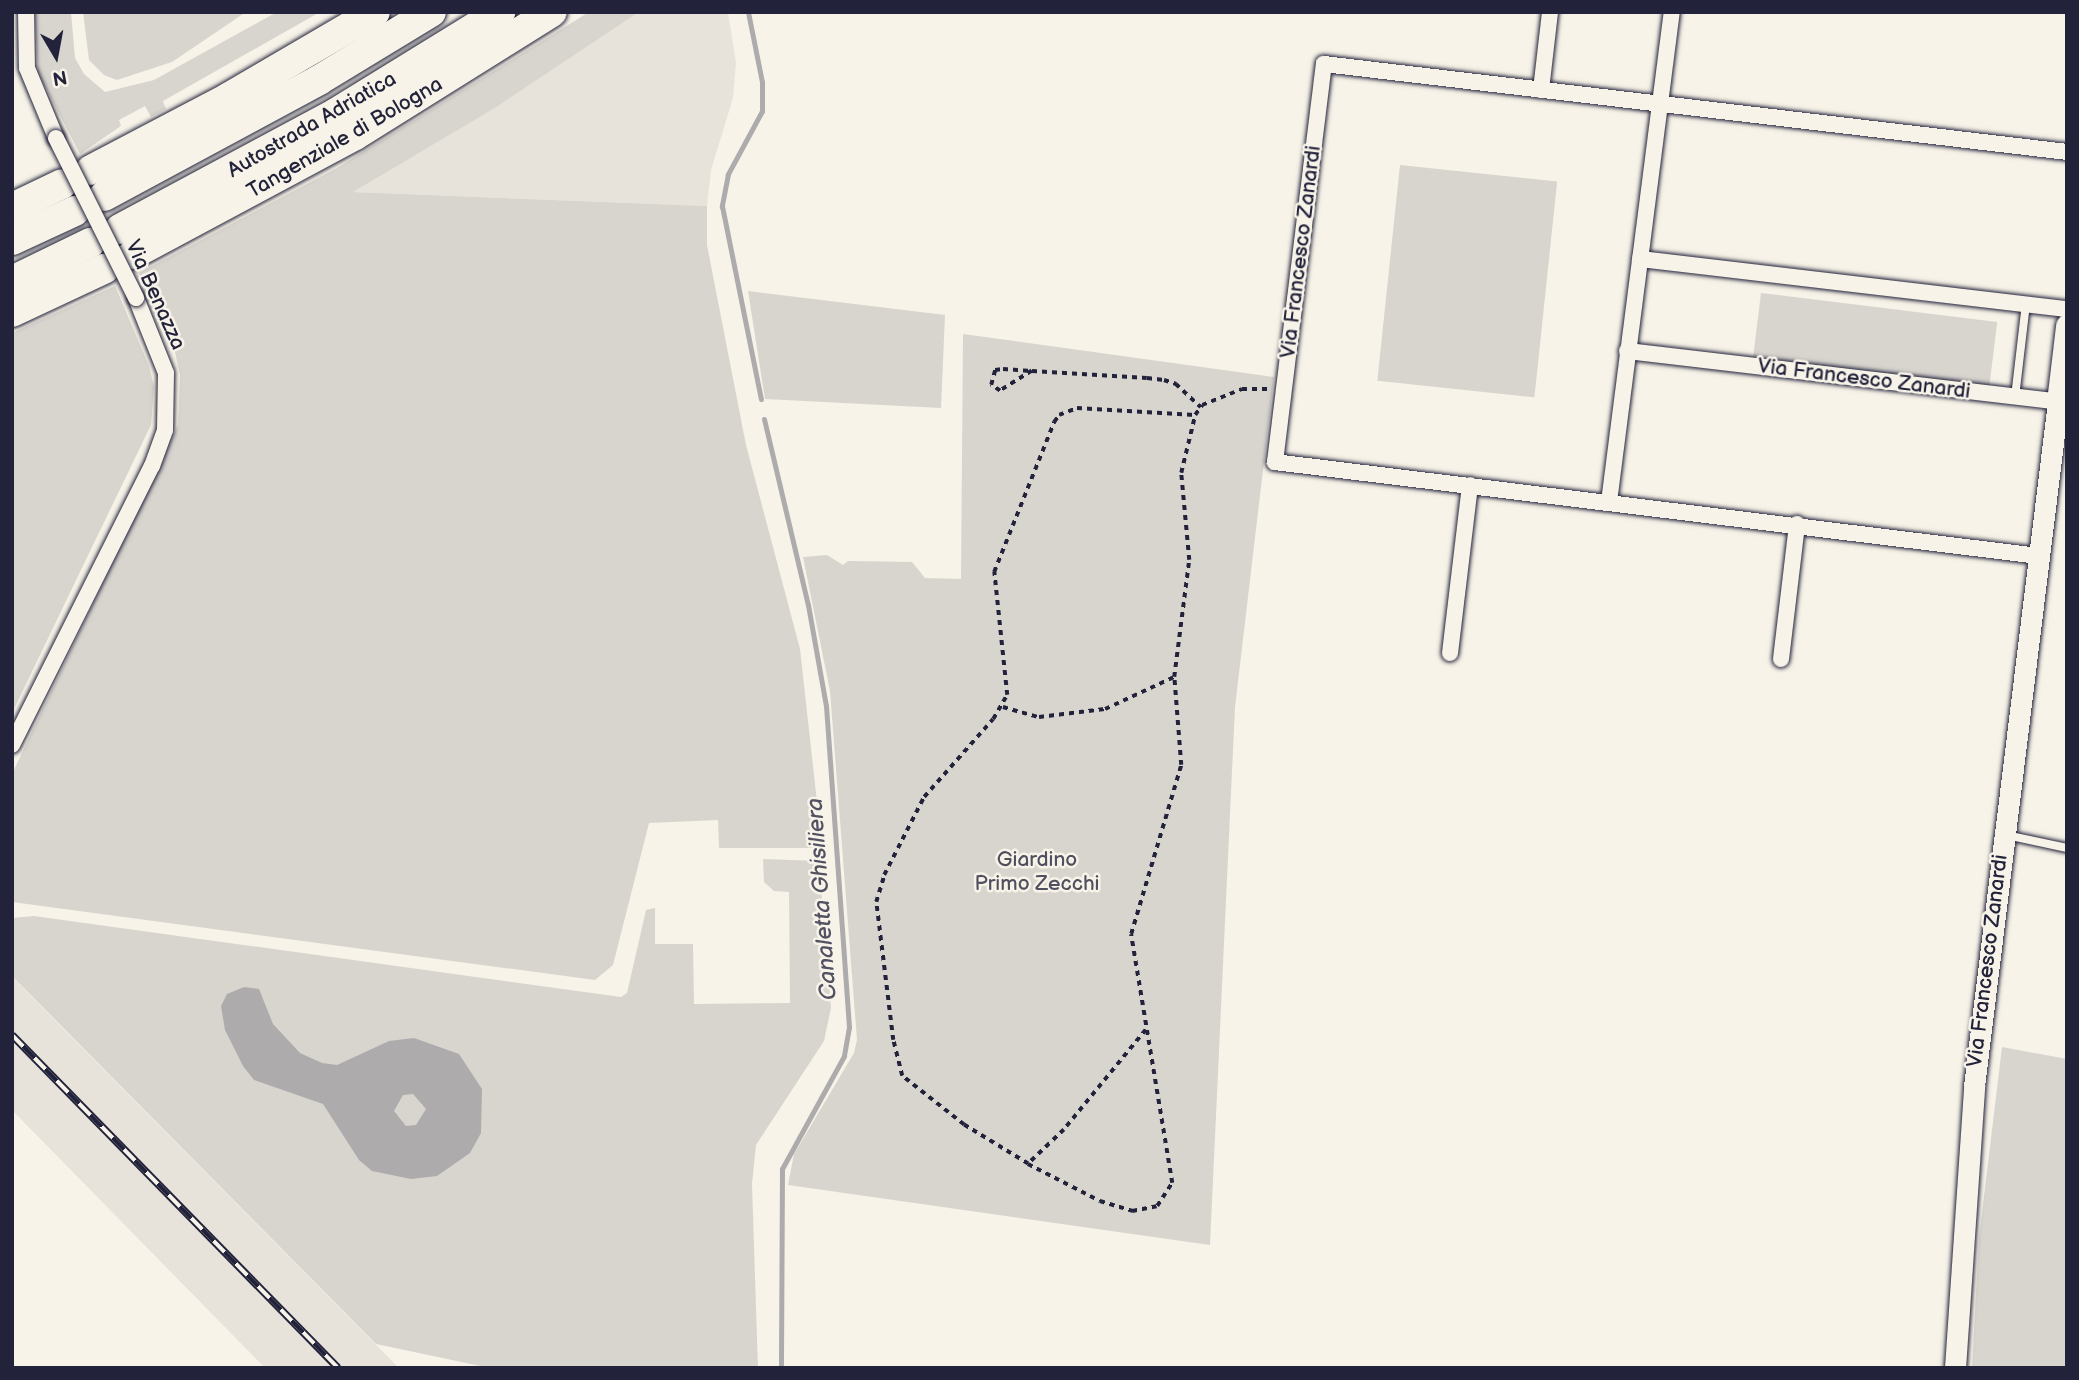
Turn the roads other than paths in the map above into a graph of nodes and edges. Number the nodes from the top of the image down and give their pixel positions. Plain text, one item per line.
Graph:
1 (26, 12) edge
2 (375, 12) edge
3 (431, 12) edge
4 (500, 12) edge
5 (552, 12) edge
6 (1550, 12) edge
7 (1672, 12) edge
8 (1541, 90) junction
9 (1660, 103) junction
10 (2067, 152) edge
11 (12, 208) edge
12 (12, 240) edge
13 (127, 242) joint
14 (1640, 259) junction
15 (12, 281) edge
16 (2026, 304) junction
17 (2067, 309) edge
18 (12, 312) edge
19 (2067, 326) edge
20 (1627, 351) junction
21 (2015, 397) junction
22 (2058, 402) junction
23 (1471, 485) junction
24 (1609, 502) junction
25 (1797, 524) junction
26 (2039, 556) junction
27 (1450, 653) dead end
28 (1780, 659) dead end
29 (12, 745) edge
30 (2003, 834) junction
31 (2067, 848) edge
32 (1955, 1368) edge

1 - 29 street, Via Benazza, bridge
2 - 3 highway, Autostrada Adriatica
4 - 13 highway, Autostrada Adriatica
5 - 13 highway, Tangenziale di Bologna
6 - 8 street
7 - 9 street
8 - 9 street, Via Francesco Zanardi
8 - 23 street, Via Francesco Zanardi
9 - 10 street, Via Francesco Zanardi
9 - 14 street
11 - 12 highway
14 - 16 street
14 - 20 street
15 - 18 highway
16 - 17 street
16 - 21 lane
19 - 22 main road, Via Francesco Zanardi
20 - 21 street, Via Francesco Zanardi
20 - 24 street
21 - 22 street, Via Francesco Zanardi
22 - 26 street, Via Francesco Zanardi
23 - 24 street, Via Francesco Zanardi
23 - 27 street
24 - 25 street, Via Francesco Zanardi
25 - 26 street, Via Francesco Zanardi
25 - 28 street
26 - 30 street, Via Francesco Zanardi
30 - 31 lane
30 - 32 street, Via Francesco Zanardi

